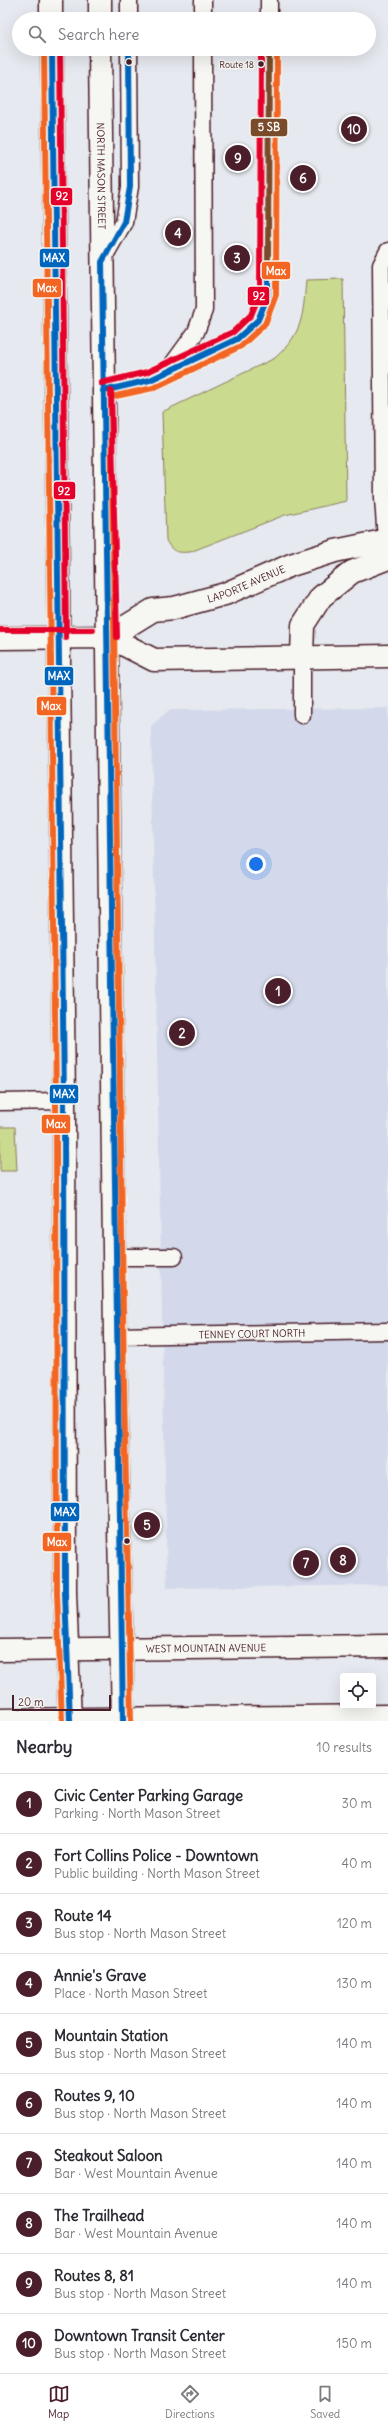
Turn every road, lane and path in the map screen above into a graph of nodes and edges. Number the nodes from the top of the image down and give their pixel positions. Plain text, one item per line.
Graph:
1 (51, 0) edge
2 (100, 0) edge
3 (129, 0) edge
4 (203, 0) edge
5 (269, 0) edge
6 (51, 12) edge
7 (100, 12) edge
8 (129, 12) edge
9 (203, 12) edge
10 (269, 12) edge
11 (52, 56) edge
12 (100, 56) edge
13 (129, 56) edge
14 (203, 56) edge
15 (269, 56) edge
16 (388, 251) edge
17 (102, 262) junction
18 (168, 371) junction
19 (103, 391) junction
20 (387, 546) edge
21 (109, 637) junction
22 (0, 638) edge
23 (58, 638) junction
24 (302, 656) junction
25 (388, 656) edge
26 (302, 715) dead end
27 (64, 1101) junction
28 (0, 1102) edge
29 (114, 1257) junction
30 (174, 1257) dead end
31 (388, 1331) edge
32 (115, 1336) junction
33 (388, 1646) edge
34 (120, 1648) junction
35 (68, 1649) junction
36 (0, 1650) edge
37 (388, 1716) edge
38 (0, 1720) edge
39 (70, 1720) edge
40 (123, 1720) edge

1 - 6 street
2 - 7 street
3 - 8 lane
4 - 9 lane
5 - 10 lane
11 - 23 street
12 - 17 street, NORTH MASON STREET
13 - 17 lane
14 - 18 lane
15 - 18 lane
16 - 20 lane
17 - 19 street, NORTH MASON STREET
18 - 19 lane
19 - 21 street, NORTH MASON STREET
20 - 21 street, LAPORTE AVENUE
20 - 24 street
21 - 23 street
21 - 24 street
21 - 29 street, NORTH MASON STREET
22 - 23 street
23 - 27 street
24 - 25 street
24 - 26 lane
27 - 28 lane
27 - 35 street
29 - 30 lane
29 - 32 street, NORTH MASON STREET
31 - 32 lane, TENNEY COURT NORTH
32 - 34 street, NORTH MASON STREET
33 - 34 street, WEST MOUNTAIN AVENUE
34 - 35 street, WEST MOUNTAIN AVENUE
34 - 40 street, NORTH MASON STREET
35 - 36 street, WEST MOUNTAIN AVENUE
35 - 39 street
37 - 40 street
38 - 39 street
39 - 40 street

